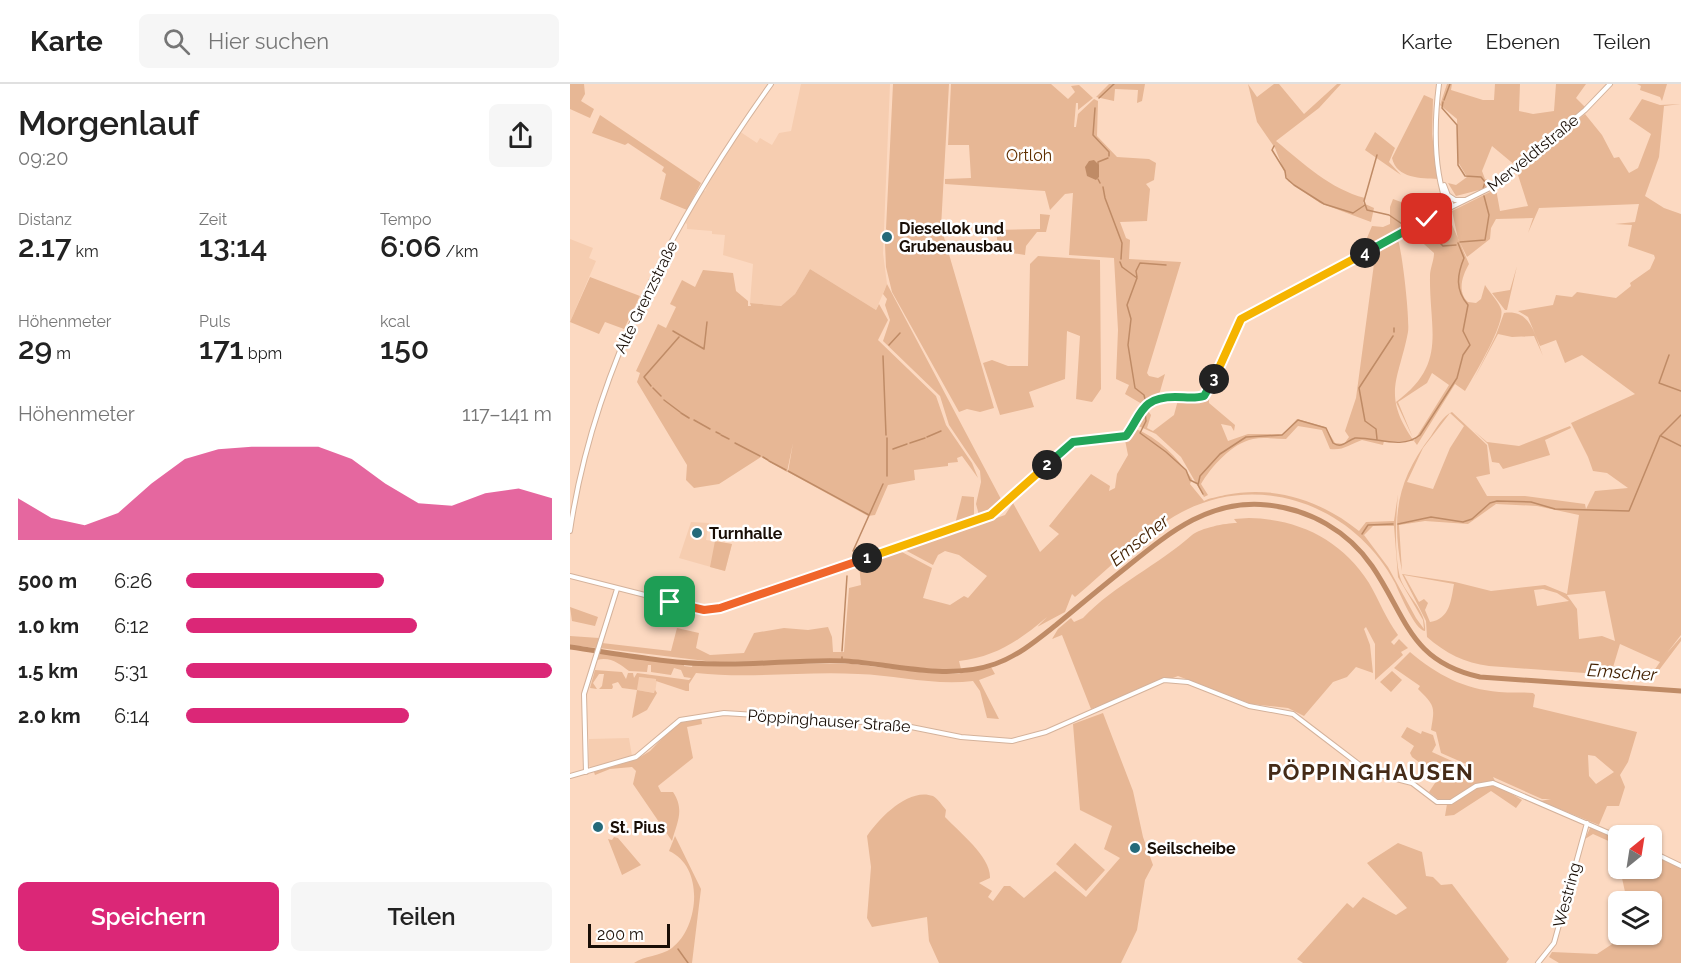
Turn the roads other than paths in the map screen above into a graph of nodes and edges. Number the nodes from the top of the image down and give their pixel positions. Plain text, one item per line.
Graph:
1 (771, 84) edge
2 (1438, 84) edge
3 (1610, 84) edge
4 (1441, 179) junction
5 (1448, 195) junction
6 (1468, 200) junction
7 (1450, 208) junction
8 (570, 531) edge
9 (570, 576) edge
10 (617, 589) junction
11 (586, 772) junction
12 (570, 776) edge
13 (1587, 823) junction
14 (1608, 832) edge
15 (1662, 857) edge
16 (1681, 866) edge
17 (1538, 963) edge

1 - 8 main road, Alte Grenzstraße
2 - 4 main road
3 - 6 main road, Merveldtstraße
4 - 5 main road
4 - 7 main road
5 - 6 main road
5 - 7 main road
6 - 7 main road, Merveldtstraße
7 - 10 main road, Merveldtstraße
9 - 10 main road
10 - 11 main road
11 - 12 main road, Pöppinghauser Straße
11 - 13 main road, Pöppinghauser Straße
13 - 14 main road, Pöppinghauser Straße
13 - 17 main road, Westring
15 - 16 main road

